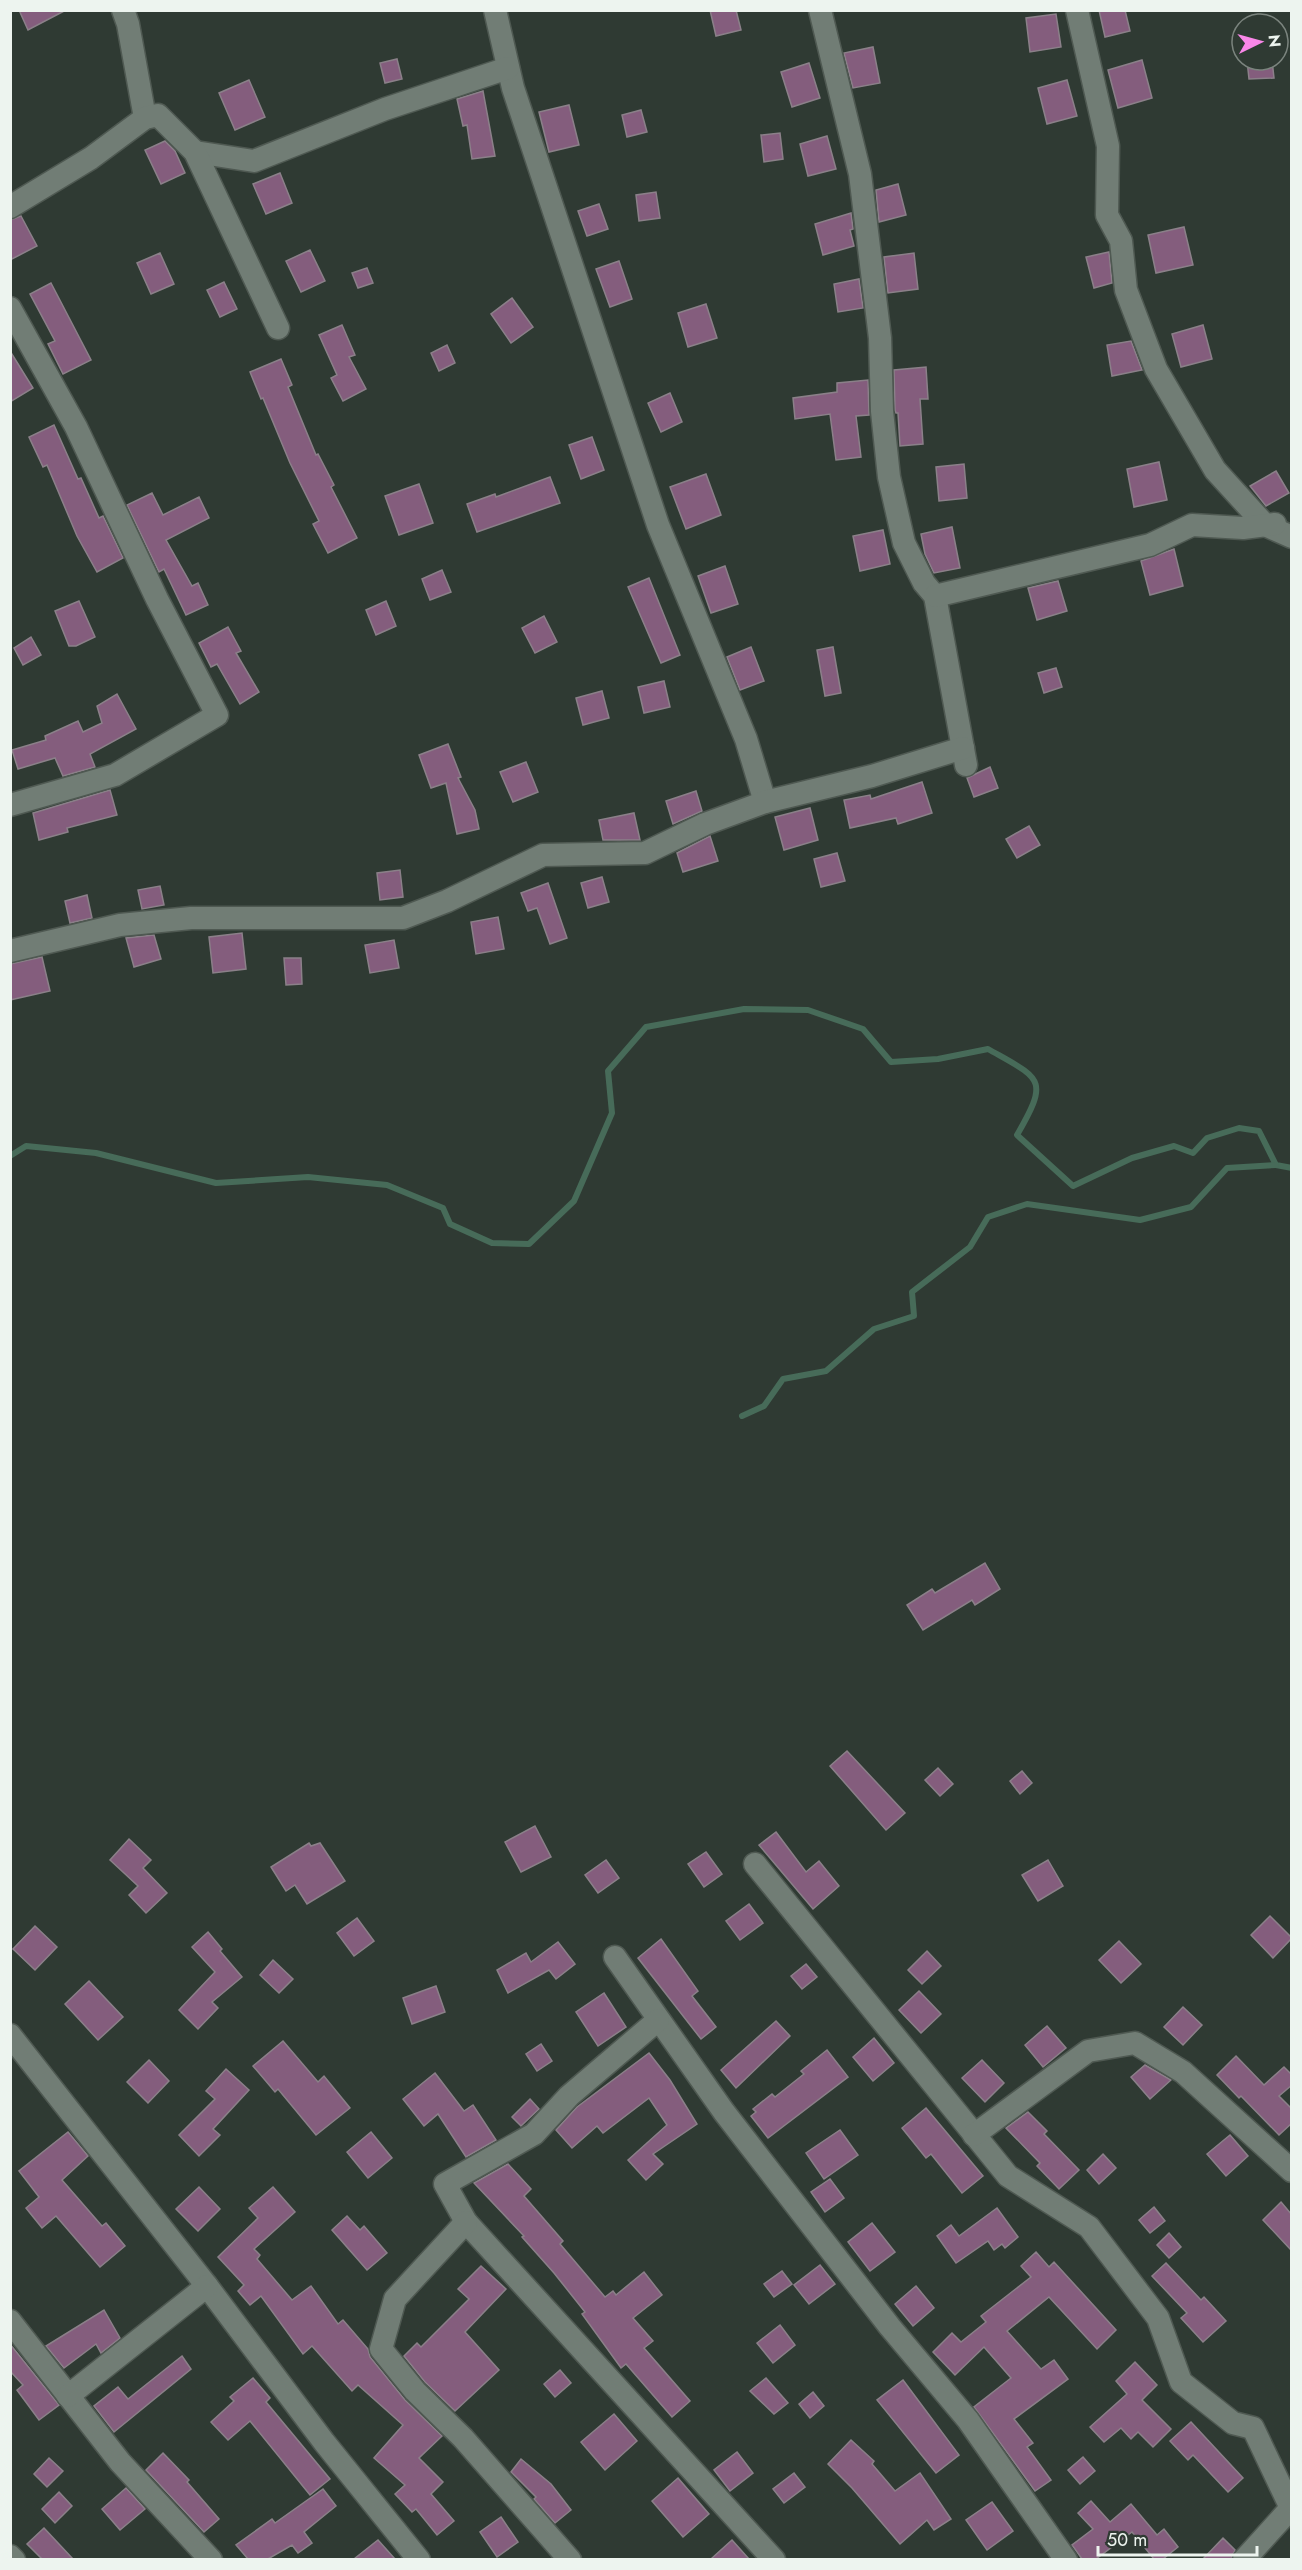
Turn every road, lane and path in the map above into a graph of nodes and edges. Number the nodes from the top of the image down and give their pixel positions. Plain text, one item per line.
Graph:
1 (123, 10) edge
2 (495, 10) edge
3 (820, 10) edge
4 (1077, 10) edge
5 (508, 68) junction
6 (145, 118) junction
7 (195, 152) junction
8 (10, 207) edge
9 (10, 308) edge
10 (278, 328) dead end
11 (1292, 522) edge
12 (1265, 525) junction
13 (1292, 537) edge
14 (935, 596) junction
15 (765, 802) junction
16 (10, 805) edge
17 (10, 951) edge
18 (755, 1864) dead end
19 (615, 1957) dead end
20 (658, 2020) junction
21 (10, 2035) edge
22 (974, 2135) junction
23 (1292, 2171) edge
24 (465, 2222) junction
25 (207, 2286) junction
26 (10, 2321) edge
27 (68, 2396) junction
28 (10, 2556) edge
29 (14, 2559) edge
30 (211, 2559) edge
31 (419, 2559) edge
32 (570, 2559) edge
33 (774, 2559) edge
34 (1066, 2559) edge
35 (1244, 2559) edge

1 - 6 street
2 - 5 street
3 - 14 street
4 - 12 street
5 - 7 street
5 - 15 street
6 - 7 street
6 - 8 street
7 - 10 street
9 - 16 street
11 - 12 street
12 - 13 street
12 - 14 street
14 - 15 street
15 - 17 street
18 - 22 street
19 - 20 street
20 - 24 street
20 - 34 street
21 - 25 street
22 - 23 street
22 - 35 street
24 - 32 street
24 - 33 street
25 - 27 street
25 - 31 street
26 - 27 street
27 - 30 street
28 - 29 street

